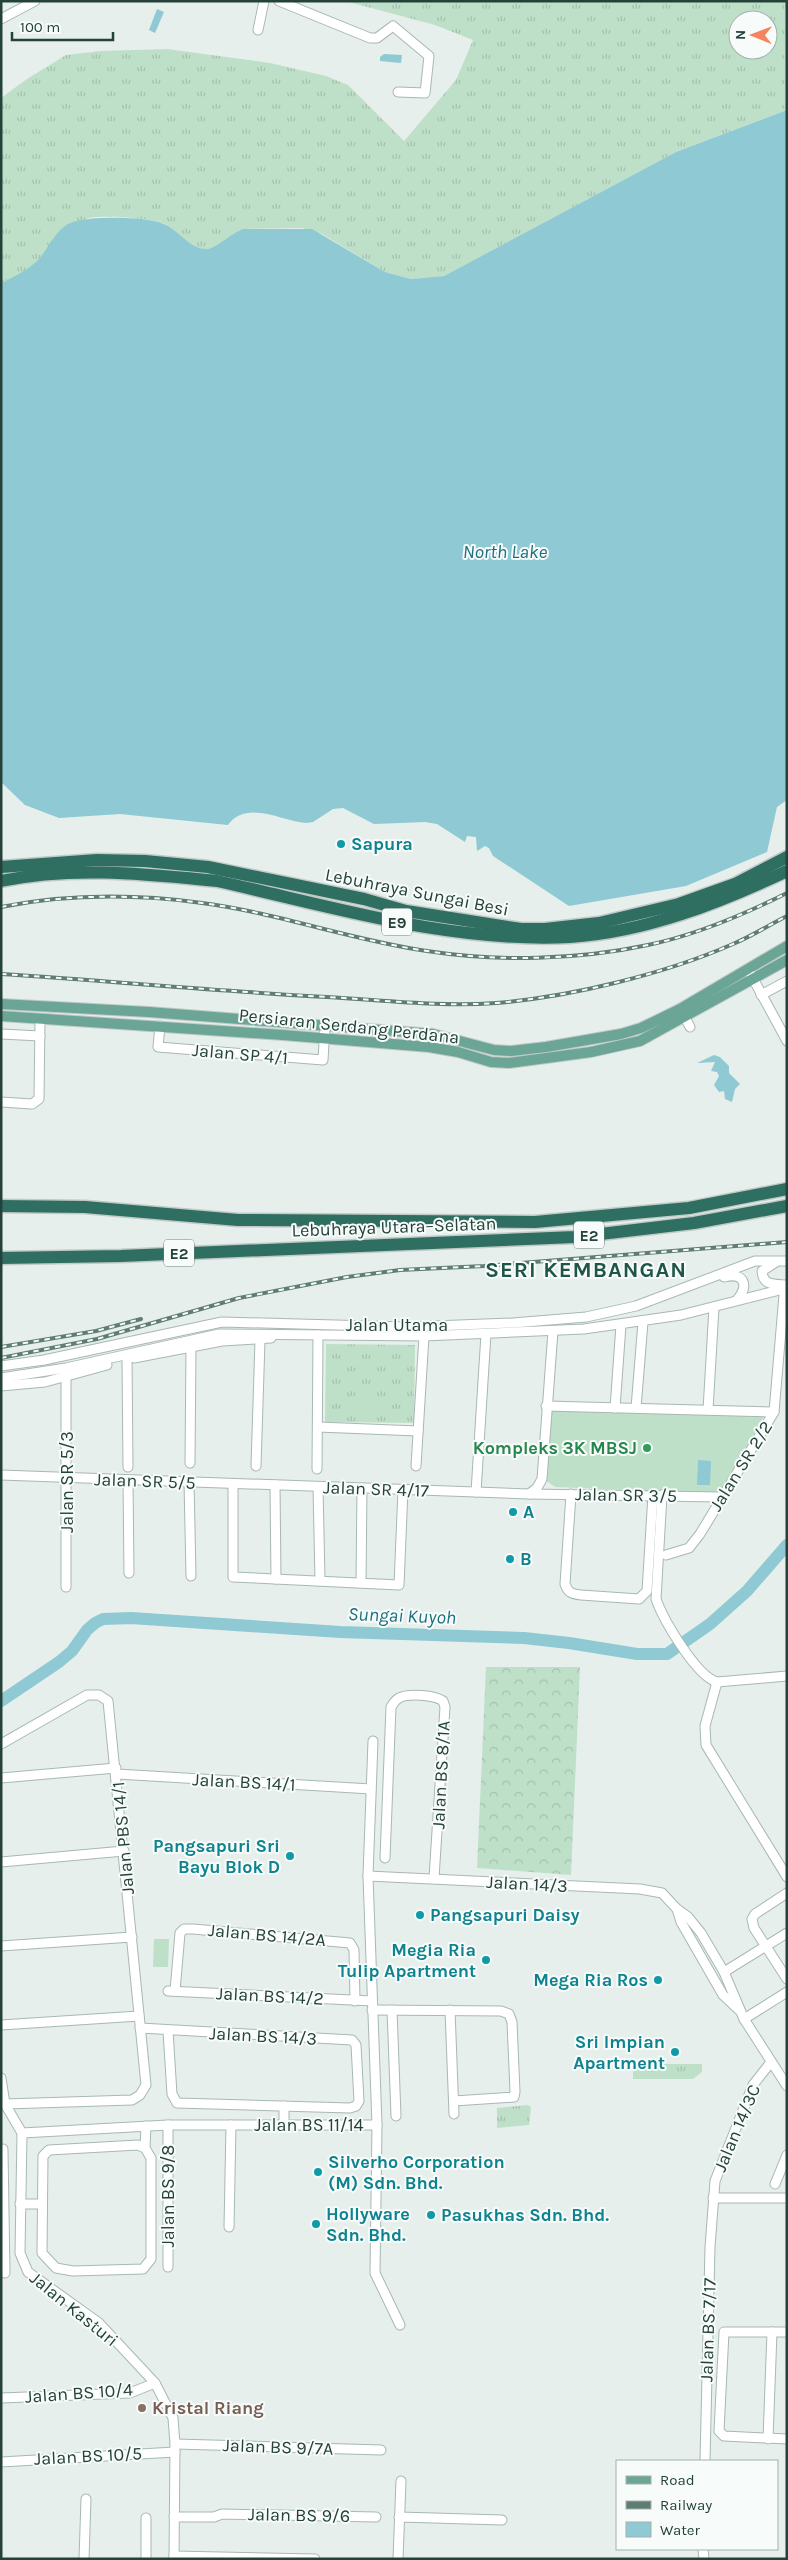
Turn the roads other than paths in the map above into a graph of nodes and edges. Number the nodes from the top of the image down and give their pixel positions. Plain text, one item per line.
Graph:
1 (35, 1) edge
2 (264, 1) edge
3 (279, 1) edge
4 (1, 20) edge
5 (258, 30) dead end
6 (398, 92) dead end
7 (787, 857) edge
8 (1, 867) edge
9 (787, 872) edge
10 (1, 881) edge
11 (787, 946) edge
12 (787, 960) edge
13 (748, 969) junction
14 (753, 980) junction
15 (787, 982) edge
16 (761, 995) junction
17 (1, 1004) edge
18 (101, 1010) junction
19 (1, 1016) edge
20 (685, 1018) junction
21 (40, 1019) junction
22 (100, 1023) junction
23 (160, 1026) junction
24 (325, 1026) junction
25 (1, 1034) edge
26 (40, 1036) junction
27 (324, 1038) junction
28 (787, 1041) edge
29 (1, 1102) edge
30 (787, 1189) edge
31 (1, 1206) edge
32 (787, 1206) edge
33 (1, 1258) edge
34 (783, 1261) edge
35 (709, 1280) junction
36 (786, 1290) edge
37 (737, 1300) junction
38 (714, 1307) junction
39 (643, 1322) junction
40 (620, 1325) junction
41 (553, 1331) junction
42 (486, 1334) junction
43 (292, 1336) junction
44 (318, 1336) junction
45 (424, 1336) junction
46 (260, 1340) junction
47 (190, 1346) junction
48 (127, 1359) junction
49 (1, 1366) edge
50 (66, 1377) junction
51 (1, 1378) edge
52 (1, 1386) edge
53 (546, 1406) junction
54 (615, 1408) junction
55 (636, 1408) junction
56 (708, 1410) junction
57 (774, 1412) junction
58 (318, 1427) junction
59 (418, 1431) junction
60 (190, 1463) dead end
61 (256, 1466) dead end
62 (416, 1466) dead end
63 (128, 1467) dead end
64 (317, 1469) dead end
65 (1, 1474) edge
66 (67, 1478) junction
67 (542, 1479) junction
68 (128, 1480) junction
69 (189, 1482) junction
70 (222, 1484) joint
71 (233, 1484) junction
72 (276, 1485) junction
73 (318, 1487) junction
74 (362, 1488) junction
75 (403, 1490) junction
76 (476, 1492) junction
77 (529, 1494) junction
78 (554, 1494) junction
79 (572, 1494) junction
80 (658, 1495) junction
81 (722, 1497) junction
82 (666, 1555) dead end
83 (129, 1573) dead end
84 (191, 1576) dead end
85 (276, 1579) junction
86 (320, 1581) junction
87 (361, 1583) junction
88 (66, 1587) dead end
89 (787, 1676) edge
90 (716, 1682) junction
91 (373, 1741) dead end
92 (1, 1744) edge
93 (117, 1771) junction
94 (1, 1778) edge
95 (371, 1789) junction
96 (124, 1851) junction
97 (385, 1858) dead end
98 (1, 1862) edge
99 (368, 1876) junction
100 (787, 1877) edge
101 (434, 1878) junction
102 (787, 1893) edge
103 (677, 1909) junction
104 (787, 1933) edge
105 (132, 1936) junction
106 (1, 1946) edge
107 (766, 1946) junction
108 (702, 1959) junction
109 (724, 1972) junction
110 (787, 1980) edge
111 (172, 1991) joint
112 (732, 1991) junction
113 (787, 1992) edge
114 (355, 2001) junction
115 (372, 2006) junction
116 (392, 2010) junction
117 (450, 2010) junction
118 (139, 2016) junction
119 (742, 2016) junction
120 (1, 2025) edge
121 (140, 2028) junction
122 (168, 2031) junction
123 (356, 2045) junction
124 (374, 2045) junction
125 (771, 2062) junction
126 (1, 2078) edge
127 (787, 2086) edge
128 (2, 2089) edge
129 (454, 2101) junction
130 (284, 2106) junction
131 (3, 2107) edge
132 (454, 2114) dead end
133 (396, 2116) dead end
134 (168, 2125) junction
135 (231, 2125) junction
136 (284, 2125) junction
137 (376, 2125) junction
138 (146, 2126) junction
139 (22, 2133) junction
140 (145, 2148) junction
141 (3, 2149) dead end
142 (787, 2155) edge
143 (784, 2172) edge
144 (775, 2184) dead end
145 (713, 2198) junction
146 (787, 2198) edge
147 (20, 2204) junction
148 (42, 2204) junction
149 (20, 2214) junction
150 (5, 2215) junction
151 (229, 2227) dead end
152 (168, 2267) dead end
153 (5, 2273) dead end
154 (400, 2325) dead end
155 (772, 2332) junction
156 (787, 2332) edge
157 (155, 2383) junction
158 (1, 2398) edge
159 (768, 2439) junction
160 (787, 2440) edge
161 (175, 2448) junction
162 (381, 2450) dead end
163 (705, 2460) edge
164 (1, 2462) edge
165 (400, 2481) dead end
166 (86, 2499) dead end
167 (174, 2514) junction
168 (376, 2517) dead end
169 (399, 2517) junction
170 (146, 2518) dead end
171 (502, 2520) dead end
172 (229, 2557) edge
173 (174, 2558) edge
174 (292, 2558) edge
175 (84, 2559) edge
176 (146, 2559) edge
177 (315, 2559) edge
178 (398, 2559) edge

1 - 4 street
2 - 5 street
3 - 6 street
7 - 8 highway, Lebuhraya Sungai Besi / E9
9 - 10 highway, Lebuhraya Sungai Besi / E9
11 - 13 main road, Persiaran Serdang Perdana
12 - 14 main road, Persiaran Serdang Perdana
13 - 14 street
13 - 20 main road, Persiaran Serdang Perdana
14 - 16 street
14 - 20 main road, Persiaran Serdang Perdana
15 - 16 street
16 - 28 street
17 - 18 main road, Persiaran Serdang Perdana
18 - 22 main road
18 - 24 main road, Persiaran Serdang Perdana
19 - 21 main road, Persiaran Serdang Perdana
20 - 24 main road, Persiaran Serdang Perdana
20 - 27 main road, Persiaran Serdang Perdana
21 - 22 main road, Persiaran Serdang Perdana
21 - 26 street
22 - 23 main road, Persiaran Serdang Perdana
23 - 27 main road, Persiaran Serdang Perdana
23 - 27 street, Jalan SP 4/1
24 - 27 street
25 - 26 street
26 - 29 street
30 - 31 highway, Lebuhraya Utara–Selatan / E2
32 - 33 highway, Lebuhraya Utara–Selatan / E2
34 - 35 street, Jalan Utama
34 - 36 street
35 - 37 street
35 - 49 street, Jalan Utama
36 - 37 street, Jalan Utama
36 - 57 street, Jalan SR 2/2
37 - 38 street, Jalan Utama
38 - 39 street, Jalan Utama
38 - 56 street
39 - 40 street, Jalan Utama
39 - 55 street
40 - 41 street, Jalan Utama
40 - 54 street
41 - 42 street, Jalan Utama
41 - 53 street
42 - 45 street, Jalan Utama
42 - 76 street
43 - 44 street, Jalan Utama
43 - 46 street
43 - 51 street, Jalan Utama
44 - 45 street, Jalan Utama
44 - 58 street
45 - 59 street
46 - 47 street
46 - 61 street
47 - 48 street
47 - 60 street
48 - 50 street
48 - 63 street
50 - 52 street
50 - 66 street, Jalan SR 5/3
53 - 54 street
53 - 67 street
54 - 55 street
55 - 56 street
56 - 57 street
57 - 81 street, Jalan SR 2/2
58 - 59 street
58 - 64 street
59 - 62 street
65 - 66 street, Jalan SR 5/5
66 - 68 street, Jalan SR 5/5
66 - 88 street, Jalan SR 5/3
67 - 77 street
67 - 78 street
68 - 69 street, Jalan SR 5/5
68 - 83 street
69 - 70 street, Jalan SR 5/5
69 - 84 street
70 - 71 street, Jalan SR 4/17
71 - 72 street, Jalan SR 4/17
71 - 85 street
72 - 73 street, Jalan SR 4/17
72 - 85 street
73 - 74 street, Jalan SR 4/17
73 - 86 street
74 - 75 street, Jalan SR 4/17
74 - 87 street
75 - 76 street, Jalan SR 4/17
75 - 87 street
76 - 77 street, Jalan SR 4/17
77 - 78 street, Jalan SR 3/5
78 - 79 street, Jalan SR 3/5
79 - 80 street, Jalan SR 3/5
79 - 80 street
80 - 81 street, Jalan SR 3/5
80 - 90 street
81 - 82 street, Jalan SR 2/2
85 - 86 street
86 - 87 street
89 - 90 street
90 - 100 street
91 - 95 street, Jalan BS 11/14
92 - 93 street, Jalan PBS 14/1
93 - 94 street, Jalan BS 14/1
93 - 95 street, Jalan BS 14/1
93 - 96 street, Jalan PBS 14/1
95 - 99 street, Jalan BS 11/14
96 - 98 street
96 - 105 street, Jalan PBS 14/1
97 - 101 street, Jalan BS 8/1A
99 - 101 street, Jalan 14/3
99 - 115 street, Jalan BS 11/14
101 - 103 street, Jalan 14/3
102 - 107 street
103 - 108 street, Jalan 14/3
103 - 109 street, Jalan 14/3
104 - 107 street
105 - 106 street
105 - 118 street, Jalan PBS 14/1
107 - 109 street
107 - 110 street
108 - 112 street
108 - 119 street, Jalan 14/3
109 - 112 street, Jalan 14/3
111 - 114 street, Jalan BS 14/2
111 - 114 street, Jalan BS 14/2A
112 - 119 street, Jalan 14/3
113 - 119 street
114 - 115 street, Jalan BS 14/2
115 - 116 street, Jalan BS 14/2
115 - 124 street, Jalan BS 11/14
116 - 117 street, Jalan BS 14/2
116 - 133 street
117 - 129 street
117 - 129 street, Jalan BS 14/2
118 - 120 street
118 - 121 street, Jalan PBS 14/1
119 - 125 street, Jalan 14/3
121 - 122 street, Jalan BS 14/3
121 - 131 street, Jalan PBS 14/1
122 - 123 street, Jalan BS 14/3
122 - 130 street
123 - 124 street, Jalan BS 14/3
123 - 130 street
124 - 137 street, Jalan BS 11/14
125 - 127 street, Jalan 14/3
125 - 145 street, Jalan 14/3C
126 - 128 street
128 - 131 street
129 - 132 street
130 - 136 street
131 - 139 street
134 - 135 street, Jalan BS 11/14
134 - 138 street, Jalan BS 11/14
134 - 152 street, Jalan BS 9/8
135 - 136 street, Jalan BS 11/14
135 - 151 street
136 - 137 street, Jalan BS 11/14
137 - 154 street
138 - 139 street, Jalan BS 11/14
138 - 140 street
139 - 147 street, Jalan Kasturi
140 - 148 street
140 - 148 street
141 - 150 street
142 - 143 street
143 - 144 street
145 - 146 street
145 - 163 street, Jalan BS 7/17
147 - 148 street
147 - 149 street, Jalan Kasturi
149 - 150 street
149 - 157 street, Jalan Kasturi
150 - 153 street
155 - 156 street
155 - 159 street
155 - 159 street
157 - 158 street, Jalan BS 10/4
157 - 161 street, Jalan Kasturi
159 - 160 street
161 - 162 street, Jalan BS 9/7A
161 - 164 street, Jalan BS 10/5
161 - 167 street, Jalan Kasturi
165 - 169 street
166 - 175 street
167 - 168 street, Jalan BS 9/6
167 - 173 street, Jalan Kasturi
169 - 171 street
169 - 178 street
170 - 176 street
172 - 173 street
172 - 174 street
174 - 177 street

